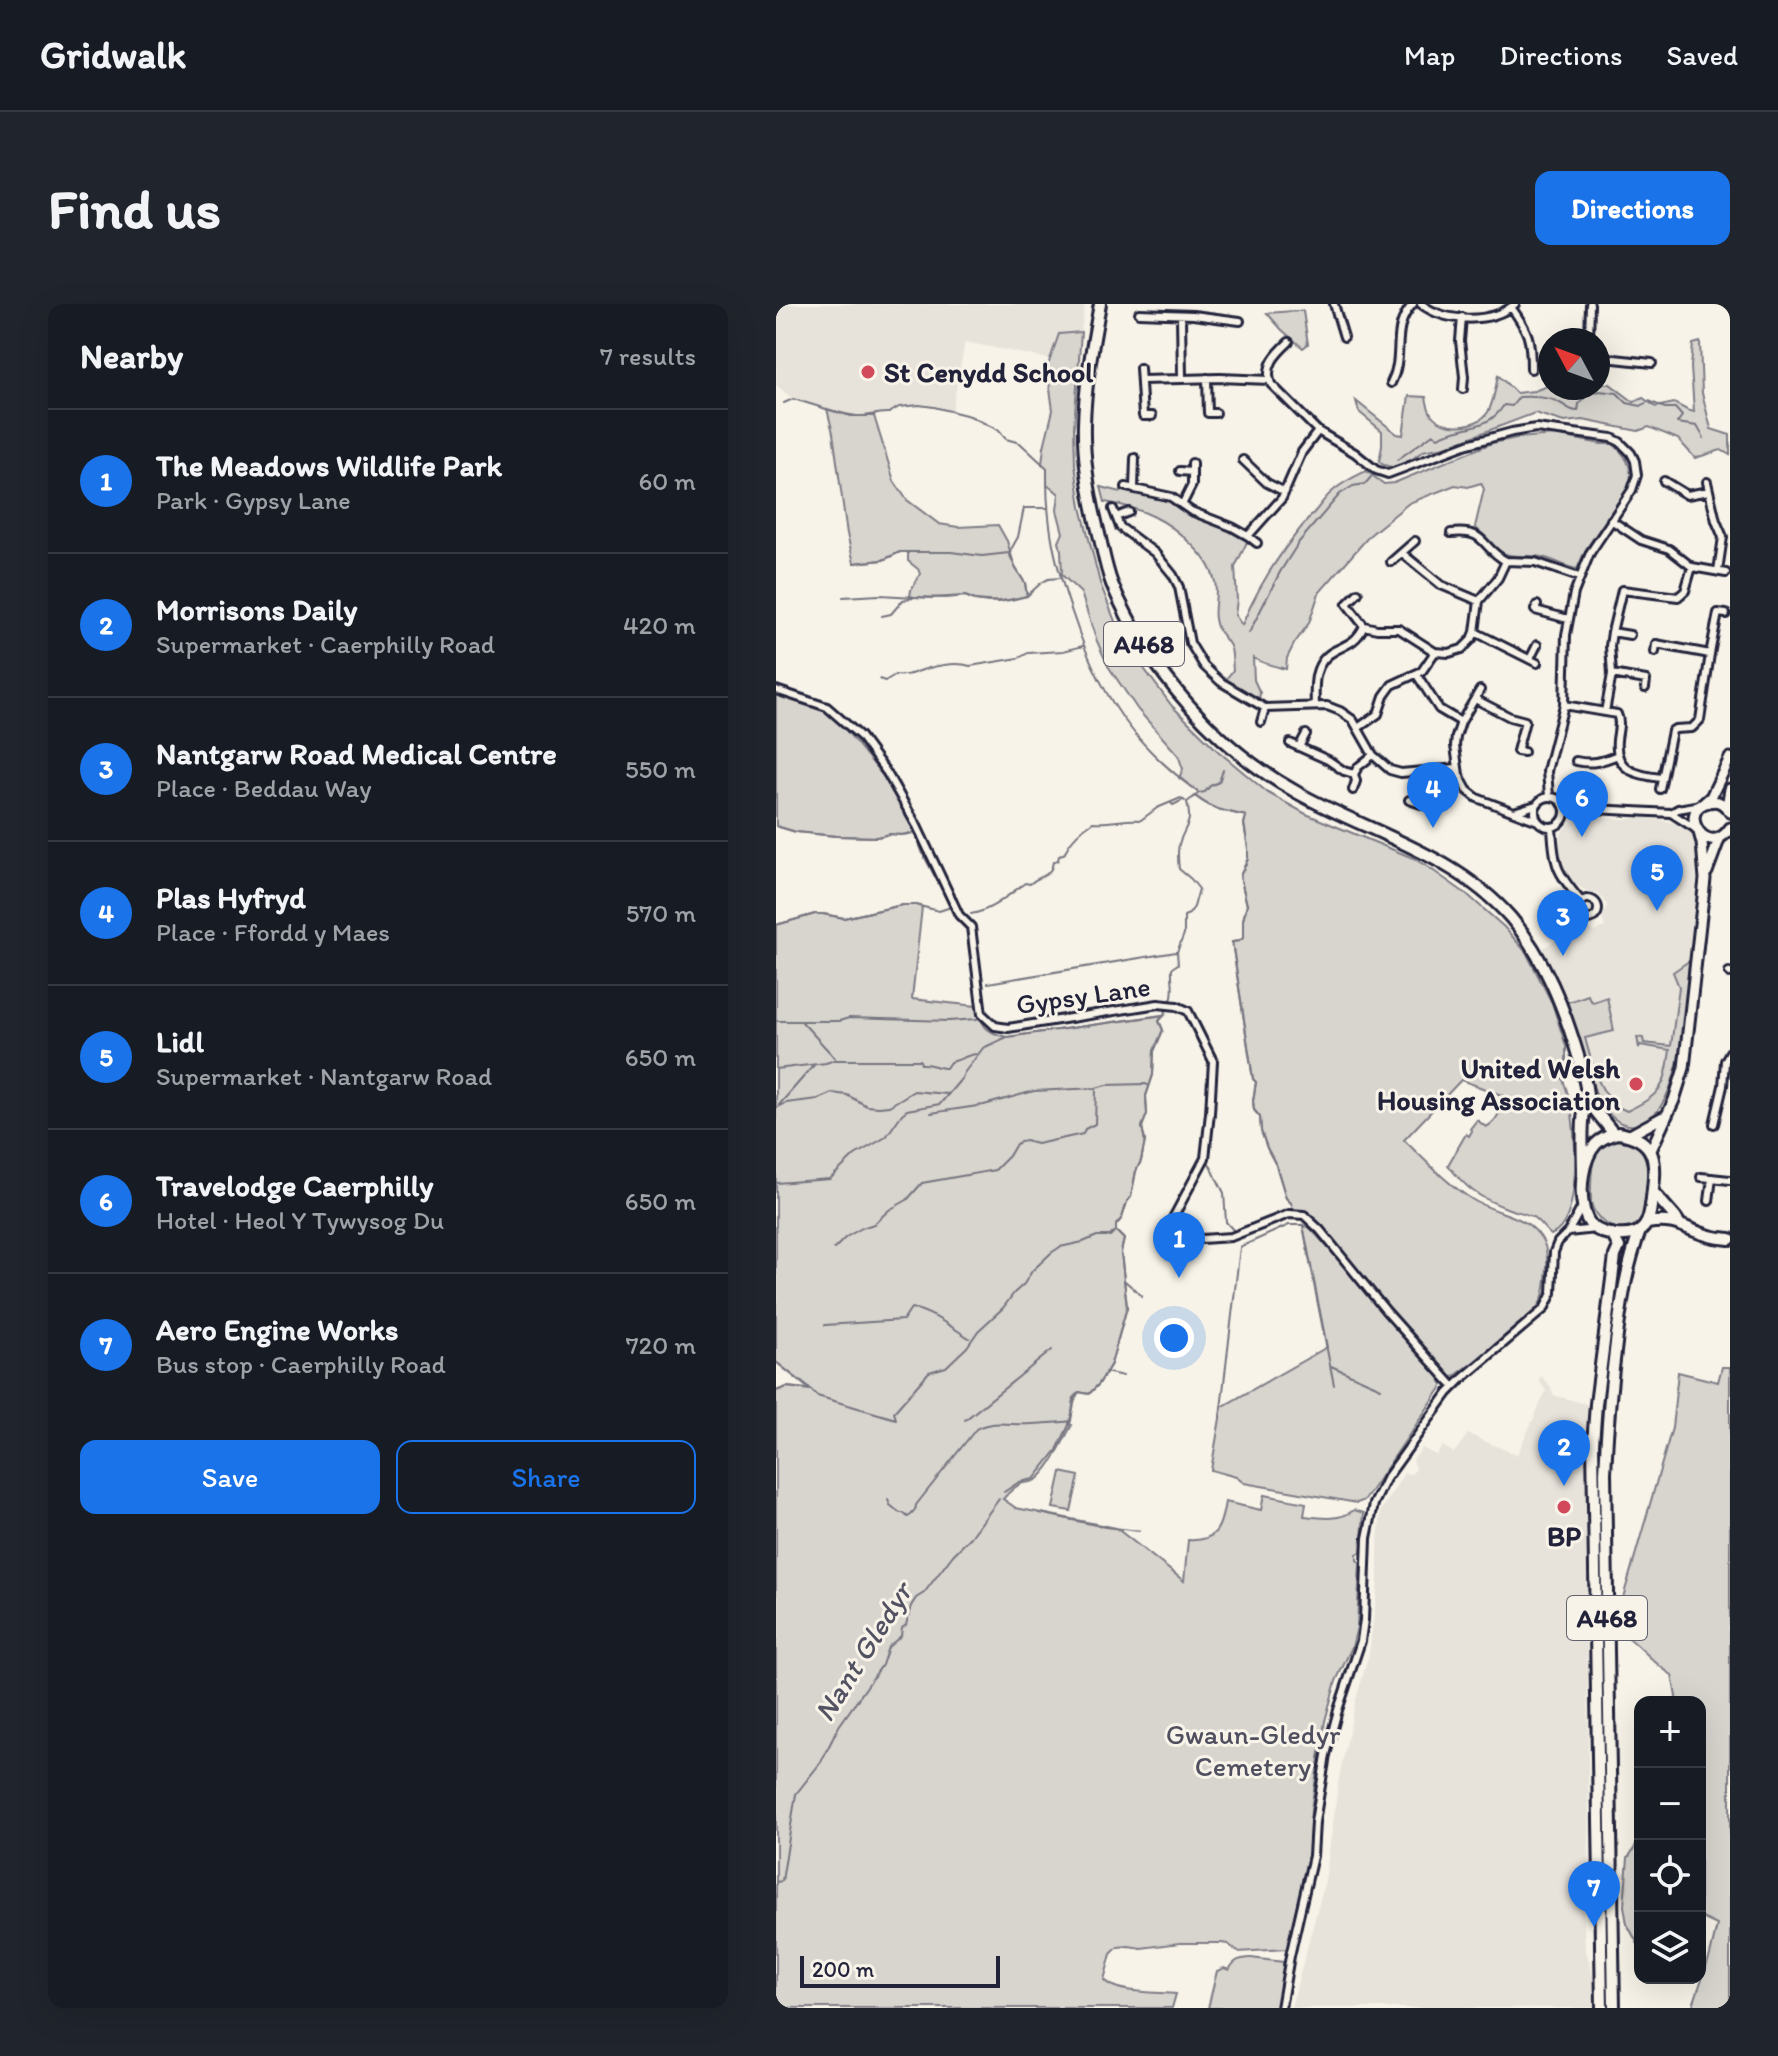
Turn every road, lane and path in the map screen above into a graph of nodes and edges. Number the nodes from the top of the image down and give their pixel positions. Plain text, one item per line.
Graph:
1 (1100, 304) edge
2 (1159, 304) edge
3 (1334, 304) edge
4 (1413, 304) edge
5 (1421, 304) edge
6 (1590, 304) edge
7 (1513, 306) edge
8 (1233, 309) dead end
9 (1139, 313) dead end
10 (1158, 313) junction
11 (1181, 316) junction
12 (1462, 317) junction
13 (1228, 318) junction
14 (1240, 321) dead end
15 (1589, 328) edge
16 (1341, 334) dead end
17 (1277, 340) dead end
18 (1522, 358) dead end
19 (1531, 359) junction
20 (1610, 359) edge
21 (1652, 363) dead end
22 (1140, 368) dead end
23 (1531, 369) dead end
24 (1182, 378) junction
25 (1207, 378) junction
26 (1142, 380) junction
27 (1269, 380) junction
28 (1391, 383) dead end
29 (1463, 389) dead end
30 (1208, 413) dead end
31 (1143, 416) junction
32 (1152, 416) dead end
33 (1134, 417) dead end
34 (1318, 431) junction
35 (1135, 458) dead end
36 (1243, 460) dead end
37 (1256, 460) dead end
38 (1192, 463) dead end
39 (1250, 466) junction
40 (1180, 471) dead end
41 (1192, 472) junction
42 (1664, 481) dead end
43 (1707, 482) dead end
44 (1709, 491) junction
45 (1285, 492) junction
46 (1182, 505) junction
47 (1129, 512) dead end
48 (1611, 520) junction
49 (1451, 533) dead end
50 (1248, 536) junction
51 (1415, 541) dead end
52 (1257, 543) dead end
53 (1402, 553) junction
54 (1506, 561) junction
55 (1391, 562) dead end
56 (1692, 567) junction
57 (1579, 577) junction
58 (1358, 593) dead end
59 (1479, 601) junction
60 (1347, 604) junction
61 (1537, 605) dead end
62 (1339, 609) dead end
63 (1726, 614) dead end
64 (1568, 619) junction
65 (1364, 626) junction
66 (1475, 632) junction
67 (1612, 632) junction
68 (1630, 635) dead end
69 (1537, 645) dead end
70 (1435, 652) junction
71 (1655, 652) dead end
72 (1710, 654) junction
73 (1612, 674) junction
74 (1417, 675) junction
75 (1645, 688) dead end
76 (776, 690) edge
77 (1480, 690) dead end
78 (1475, 699) junction
79 (1564, 705) junction
80 (1315, 706) junction
81 (1265, 708) junction
82 (1605, 712) junction
83 (1261, 722) dead end
84 (1461, 722) junction
85 (1358, 728) junction
86 (1306, 734) dead end
87 (1290, 743) dead end
88 (1299, 747) junction
89 (1524, 752) dead end
90 (1373, 755) junction
91 (1618, 755) junction
92 (1730, 758) edge
93 (1576, 761) dead end
94 (1457, 768) junction
95 (1425, 772) junction
96 (1354, 774) junction
97 (1661, 778) junction
98 (1660, 789) dead end
99 (1730, 789) edge
100 (1353, 790) dead end
101 (1549, 796) junction
102 (1409, 800) dead end
103 (1421, 804) junction
104 (1703, 804) junction
105 (1536, 805) junction
106 (1428, 808) dead end
107 (1728, 810) edge
108 (1566, 811) junction
109 (1514, 812) junction
110 (1671, 813) junction
111 (1538, 821) junction
112 (1552, 827) junction
113 (1698, 830) junction
114 (1727, 832) edge
115 (1705, 879) junction
116 (1581, 901) dead end
117 (1730, 1052) edge
118 (1587, 1100) junction
119 (1666, 1115) junction
120 (1725, 1119) dead end
121 (1614, 1134) junction
122 (1630, 1135) junction
123 (1651, 1150) junction
124 (1583, 1172) junction
125 (1701, 1177) dead end
126 (1712, 1178) junction
127 (1730, 1180) edge
128 (1653, 1192) junction
129 (1709, 1201) dead end
130 (1583, 1205) junction
131 (1679, 1223) junction
132 (1644, 1227) junction
133 (1603, 1231) junction
134 (1568, 1232) junction
135 (1730, 1239) edge
136 (1454, 1387) junction
137 (1281, 2008) edge
138 (1602, 2008) edge
139 (1614, 2008) edge

1 - 118 main road, A468
2 - 10 street
3 - 16 street
4 - 28 street
5 - 12 street
6 - 15 street
7 - 12 street
7 - 19 street
8 - 13 street
9 - 10 street
10 - 11 street
11 - 13 street
11 - 24 street
12 - 29 street
13 - 14 street
17 - 27 street
18 - 19 street
19 - 23 street
20 - 21 street
22 - 26 street
24 - 25 street
24 - 26 street
25 - 27 street
25 - 30 street
26 - 31 street
27 - 34 street
31 - 32 street
31 - 33 street
34 - 45 street
34 - 48 street
35 - 46 street
36 - 39 street
37 - 39 street
38 - 41 street
39 - 45 street
40 - 41 street
41 - 46 street
42 - 44 street
43 - 44 street
44 - 56 street
45 - 50 street
46 - 50 street
47 - 81 street
48 - 56 street
48 - 57 street
49 - 54 street
50 - 52 street
51 - 53 street
53 - 55 street
53 - 59 street
54 - 57 street
54 - 59 street
56 - 67 street
57 - 64 street
58 - 60 street
59 - 66 street
60 - 62 street
60 - 65 street
61 - 64 street
63 - 72 street
64 - 79 street
65 - 70 street
65 - 80 street
66 - 69 street
66 - 70 street
67 - 68 street
67 - 73 street
70 - 74 street
71 - 72 street
72 - 97 street
73 - 75 street
73 - 82 street
74 - 84 street
74 - 85 street
76 - 136 street, Gypsy Lane
77 - 78 street
78 - 84 street
78 - 89 street
79 - 82 street
79 - 101 street
80 - 81 street
80 - 85 street
81 - 83 street
82 - 91 street
84 - 94 street
85 - 90 street
86 - 88 street
87 - 88 street
88 - 96 street
90 - 95 street
90 - 96 street
91 - 93 street
91 - 97 street
92 - 104 main road
94 - 95 street
94 - 109 street
95 - 103 street
96 - 100 street
97 - 98 street
99 - 107 main road
101 - 105 street
101 - 108 street
102 - 103 street
103 - 106 street
104 - 107 main road
104 - 110 street
104 - 113 main road
105 - 109 street
105 - 111 street
108 - 110 street
108 - 112 street
109 - 111 street
110 - 113 street
111 - 112 street
112 - 116 street
113 - 114 main road
113 - 115 main road
114 - 115 main road
115 - 119 main road
117 - 120 street
118 - 121 main road, A468
118 - 124 main road, A468
119 - 122 main road
119 - 123 main road
121 - 122 main road
121 - 124 main road
122 - 123 main road
123 - 128 main road
124 - 130 main road
125 - 126 street
126 - 127 street
126 - 129 street
128 - 131 main road
128 - 132 main road
130 - 133 main road
130 - 134 street
131 - 132 main road
131 - 135 main road
132 - 133 main road
132 - 139 main road, A468
133 - 134 street
133 - 138 main road, A468
134 - 136 street
136 - 137 street

